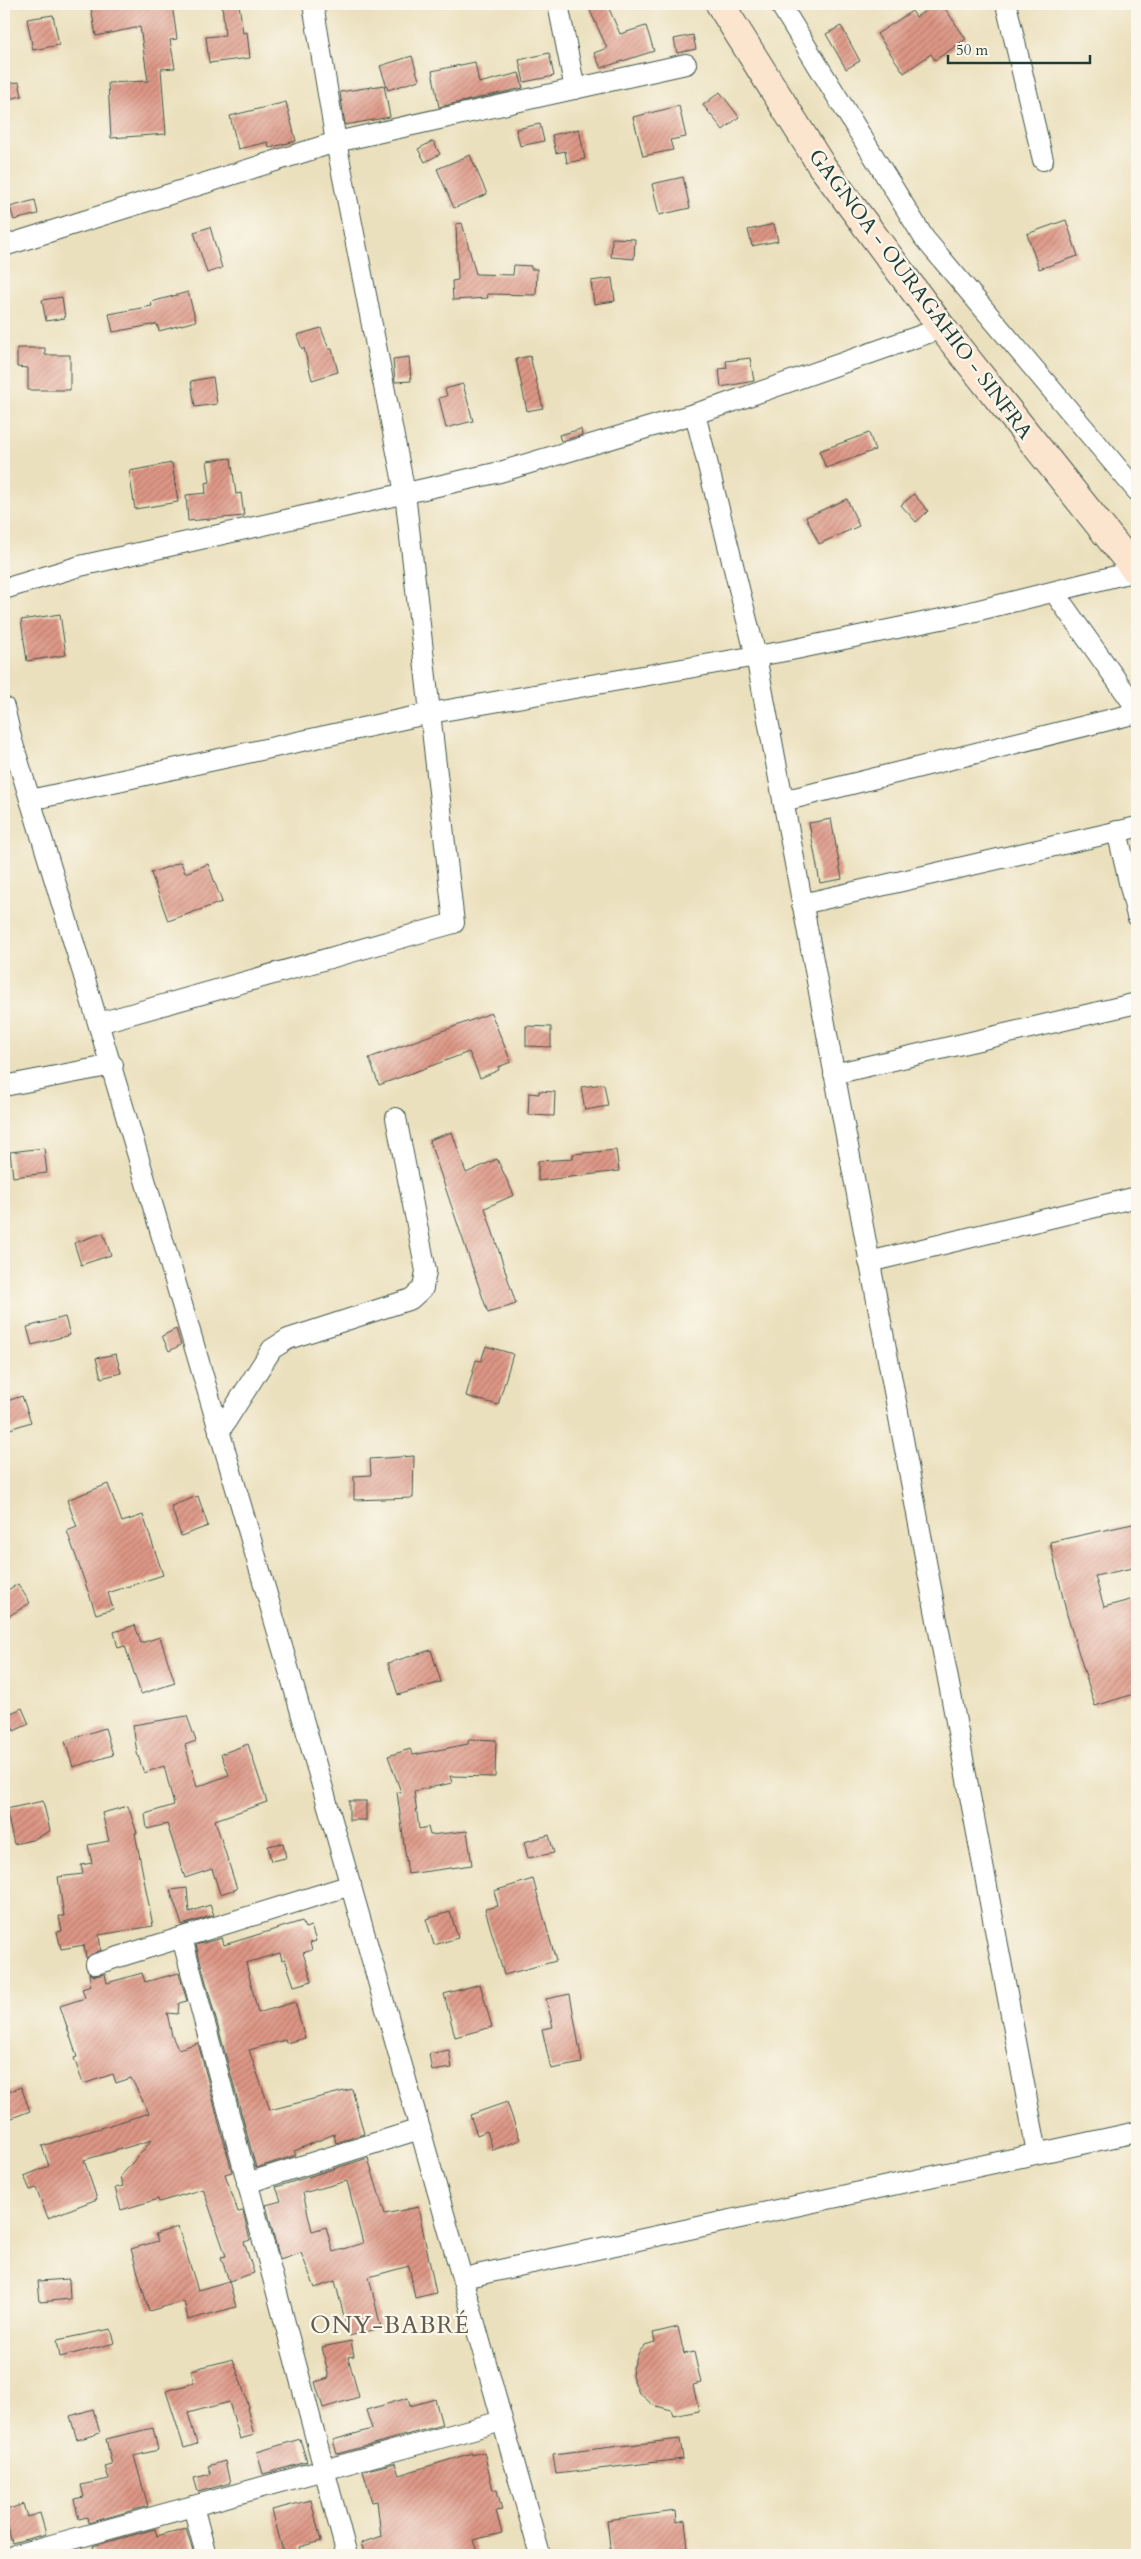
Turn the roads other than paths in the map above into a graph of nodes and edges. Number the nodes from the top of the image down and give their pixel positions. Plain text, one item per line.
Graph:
1 (313, 4) edge
2 (558, 4) edge
3 (720, 4) edge
4 (780, 4) edge
5 (1006, 4) edge
6 (686, 64) dead end
7 (575, 89) junction
8 (336, 142) junction
9 (1043, 160) dead end
10 (4, 246) edge
11 (942, 328) junction
12 (695, 414) junction
13 (1137, 491) edge
14 (405, 494) junction
15 (1137, 572) edge
16 (4, 589) edge
17 (1054, 592) junction
18 (756, 656) junction
19 (4, 707) edge
20 (1137, 709) edge
21 (431, 713) junction
22 (1137, 713) edge
23 (30, 800) junction
24 (783, 801) junction
25 (1137, 827) edge
26 (1117, 831) junction
27 (802, 904) junction
28 (1137, 916) edge
29 (1137, 1003) edge
30 (99, 1023) junction
31 (113, 1065) junction
32 (834, 1074) junction
33 (4, 1086) edge
34 (396, 1118) dead end
35 (1137, 1197) edge
36 (869, 1262) junction
37 (220, 1432) junction
38 (352, 1886) junction
39 (182, 1938) junction
40 (96, 1964) dead end
41 (420, 2129) junction
42 (1137, 2132) edge
43 (1037, 2153) junction
44 (247, 2183) junction
45 (463, 2278) junction
46 (502, 2421) junction
47 (324, 2470) junction
48 (193, 2506) junction
49 (15, 2555) edge
50 (206, 2555) edge
51 (346, 2555) edge
52 (540, 2555) edge

1 - 8 street
2 - 7 street
3 - 11 main road, GAGNOA - OURAGAHIO - SINFRA
4 - 13 street
5 - 9 street
6 - 7 street
7 - 8 street
8 - 10 street
8 - 14 street
11 - 12 street
11 - 15 main road, GAGNOA - OURAGAHIO - SINFRA
12 - 14 street
12 - 18 street
14 - 16 street
14 - 21 street
15 - 17 street
17 - 18 street
17 - 20 street
18 - 21 street
18 - 24 street
19 - 23 street
21 - 23 street
21 - 30 street
22 - 24 street
23 - 30 street
24 - 27 street
25 - 26 street
26 - 27 street
26 - 28 street
27 - 32 street
29 - 32 street
30 - 31 street
31 - 33 street
31 - 37 street
32 - 36 street
34 - 37 street
35 - 36 street
36 - 43 street
37 - 38 street
38 - 39 street
38 - 41 street
39 - 40 street
39 - 44 street
41 - 44 street
41 - 45 street
42 - 43 street
43 - 45 street
44 - 47 street
45 - 46 street
46 - 47 street
46 - 52 street
47 - 48 street
47 - 51 street
48 - 49 street
48 - 50 street

